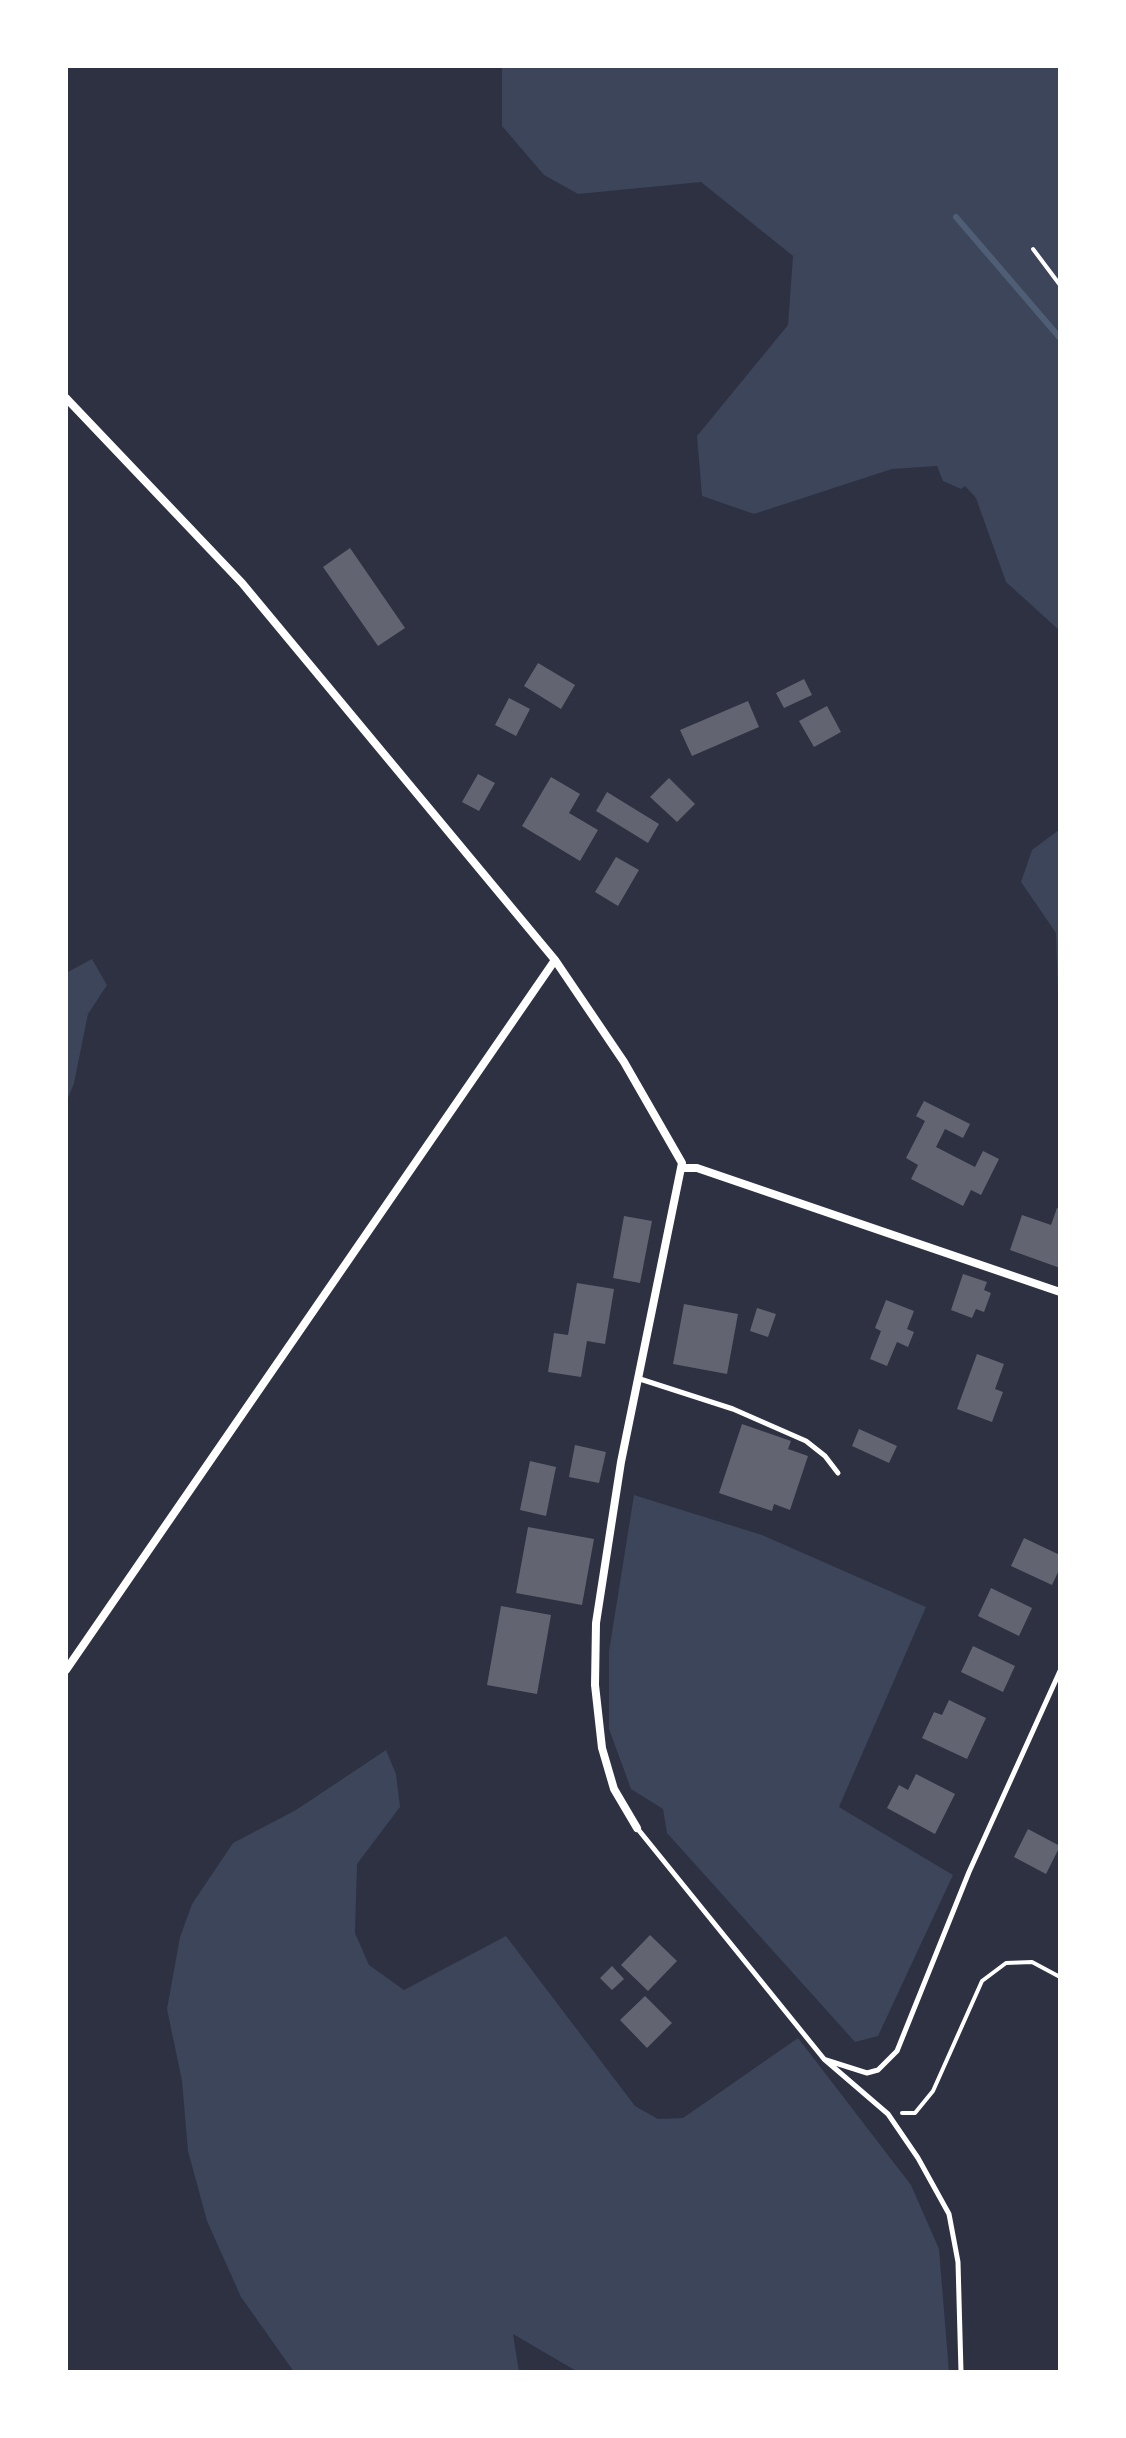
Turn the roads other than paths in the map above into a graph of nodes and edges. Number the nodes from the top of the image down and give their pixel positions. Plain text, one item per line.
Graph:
1 (66, 398) edge
2 (555, 960) junction
3 (683, 1168) junction
4 (1060, 1292) edge
5 (640, 1379) junction
6 (838, 1473) dead end
7 (66, 1670) edge
8 (1060, 1671) edge
9 (637, 1828) joint
10 (824, 2059) junction
11 (961, 2372) edge

1 - 2 street
2 - 3 street
2 - 7 street
3 - 4 street
3 - 5 street
5 - 6 lane
5 - 9 street
8 - 10 lane
9 - 10 lane
10 - 11 lane

